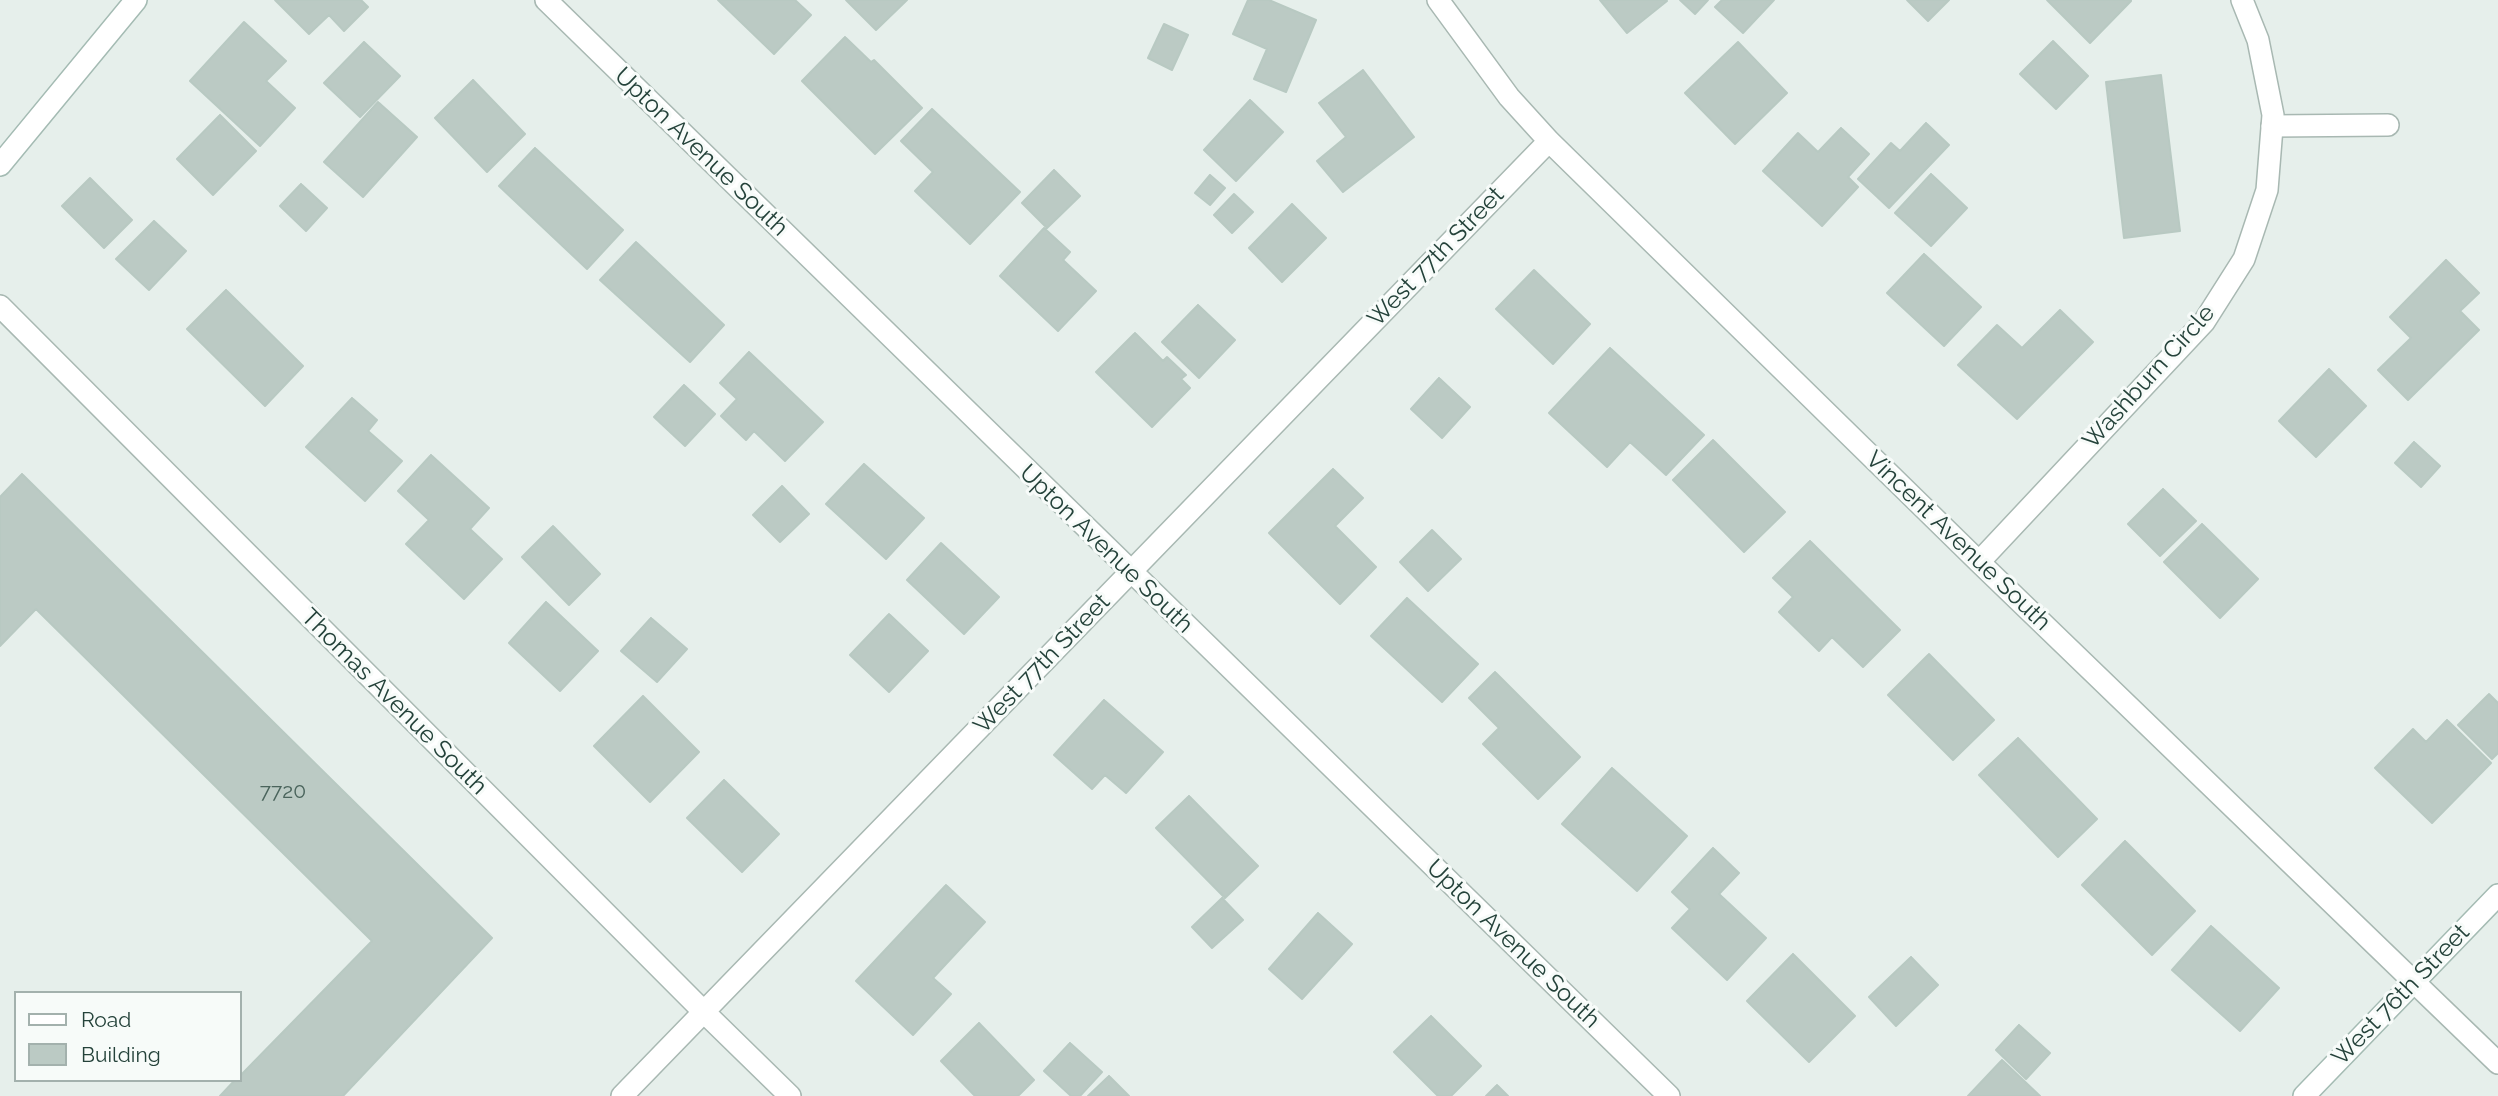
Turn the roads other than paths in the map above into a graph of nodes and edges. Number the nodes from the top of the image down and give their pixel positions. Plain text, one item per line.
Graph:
1 (136, 0) edge
2 (546, 0) edge
3 (1438, 0) edge
4 (2242, 0) edge
5 (2388, 125) dead end
6 (2272, 126) junction
7 (1549, 141) junction
8 (0, 165) edge
9 (0, 306) edge
10 (1979, 562) junction
11 (1130, 573) junction
12 (2498, 895) edge
13 (2415, 981) junction
14 (704, 1012) junction
15 (2498, 1063) edge
16 (622, 1096) edge
17 (790, 1096) edge
18 (1669, 1096) edge
19 (2304, 1096) edge

1 - 8 street
2 - 11 street, Upton Avenue South
3 - 7 street, Vincent Avenue South
4 - 6 street, Washburn Circle
5 - 6 street
6 - 10 street, Washburn Circle
7 - 10 street, Vincent Avenue South
7 - 11 street, West 77th Street
9 - 14 street, Thomas Avenue South
10 - 13 street, Vincent Avenue South
11 - 14 street, West 77th Street
11 - 18 street, Upton Avenue South
12 - 13 street, West 76th Street
13 - 15 street, Vincent Avenue South
13 - 19 street, West 76th Street
14 - 16 street, West 77th Street
14 - 17 street, Thomas Avenue South

